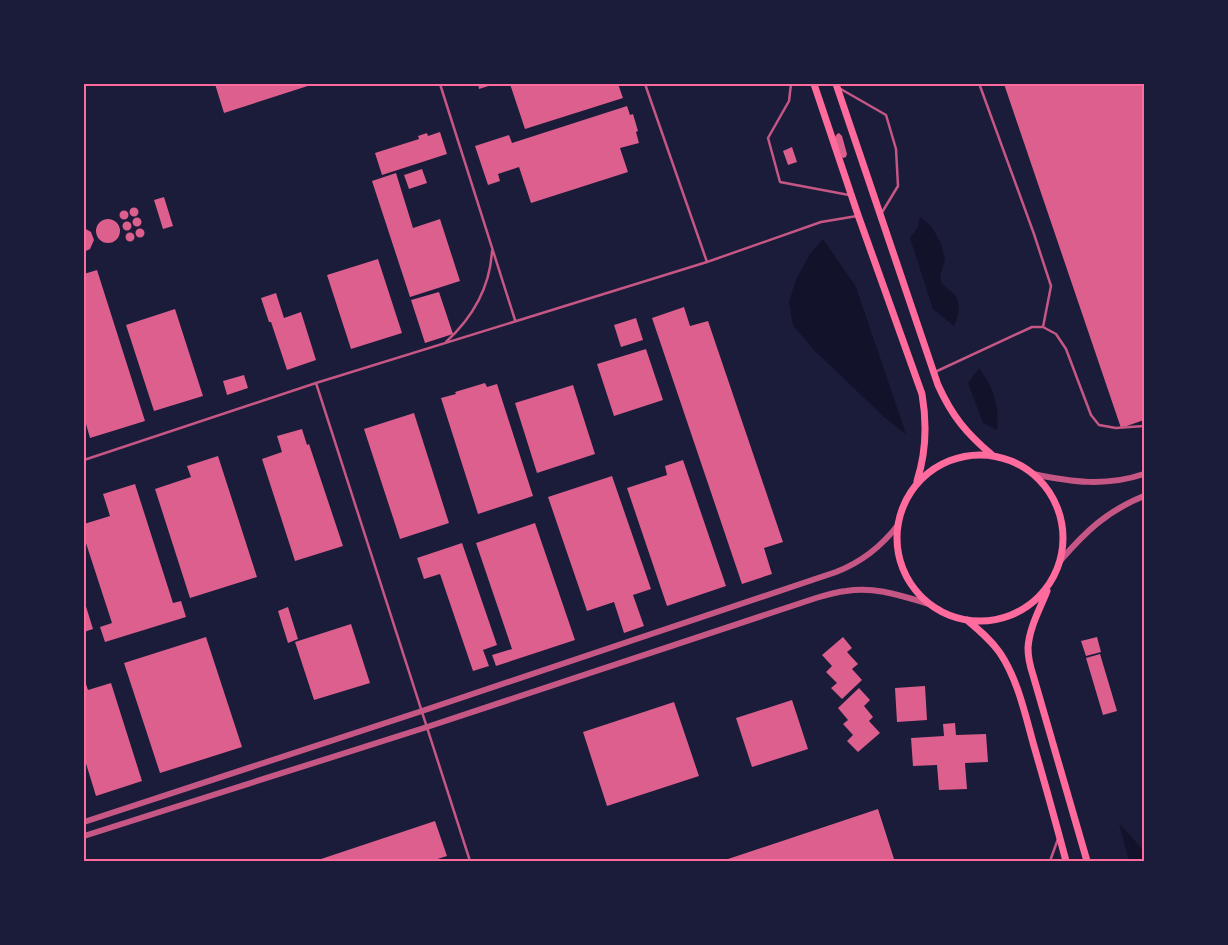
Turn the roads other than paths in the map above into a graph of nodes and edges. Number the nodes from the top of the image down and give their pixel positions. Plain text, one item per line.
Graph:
1 (440, 84) edge
2 (645, 84) edge
3 (791, 84) edge
4 (814, 84) edge
5 (981, 84) edge
6 (836, 85) edge
7 (852, 196) junction
8 (858, 215) junction
9 (880, 215) junction
10 (492, 247) junction
11 (707, 262) junction
12 (516, 321) junction
13 (1043, 327) junction
14 (445, 343) junction
15 (933, 372) junction
16 (316, 383) junction
17 (1144, 426) edge
18 (992, 455) junction
19 (84, 460) edge
20 (1033, 474) junction
21 (1144, 474) edge
22 (916, 484) junction
23 (1144, 496) edge
24 (898, 525) junction
25 (1060, 562) junction
26 (1050, 583) junction
27 (929, 604) junction
28 (967, 620) junction
29 (422, 711) junction
30 (426, 727) junction
31 (84, 822) edge
32 (1059, 835) junction
33 (84, 836) edge
34 (470, 861) edge
35 (1050, 861) edge
36 (1066, 861) edge
37 (1087, 861) edge

1 - 10 lane
2 - 11 lane
3 - 7 lane
4 - 7 main road
5 - 13 lane
6 - 9 main road
6 - 9 lane
7 - 8 main road
8 - 11 lane
8 - 22 main road
9 - 15 main road
10 - 12 lane
10 - 14 lane
11 - 12 lane
12 - 14 lane
13 - 15 lane
13 - 17 lane
14 - 16 lane
15 - 18 main road
16 - 19 lane
16 - 29 lane
18 - 20 main road
18 - 22 main road
20 - 21 street
20 - 25 main road
22 - 24 main road
23 - 25 street
24 - 27 main road
24 - 29 street
25 - 26 main road
26 - 28 main road
26 - 37 main road
27 - 28 main road
27 - 30 street
28 - 32 main road
29 - 30 lane
29 - 31 street
30 - 33 street
30 - 34 lane
32 - 35 lane
32 - 36 main road

